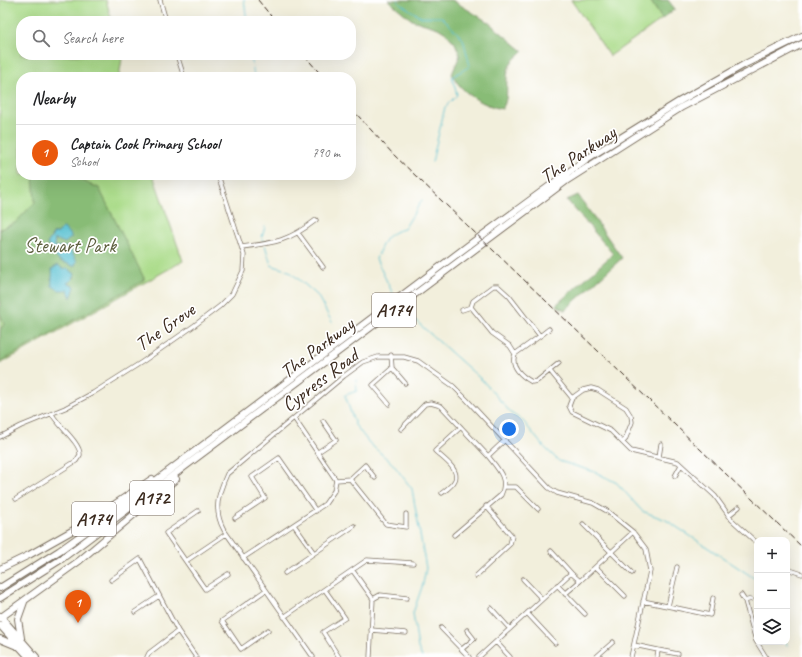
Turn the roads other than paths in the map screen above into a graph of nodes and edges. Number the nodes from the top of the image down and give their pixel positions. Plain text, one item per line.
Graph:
1 (160, 0) edge
2 (165, 16) edge
3 (802, 36) edge
4 (802, 44) edge
5 (179, 60) edge
6 (182, 72) edge
7 (220, 180) edge
8 (316, 220) dead end
9 (298, 233) junction
10 (242, 247) junction
11 (323, 267) dead end
12 (471, 307) junction
13 (462, 310) dead end
14 (549, 329) dead end
15 (540, 336) junction
16 (516, 354) junction
17 (391, 356) junction
18 (559, 363) dead end
19 (392, 368) junction
20 (550, 371) junction
21 (405, 382) dead end
22 (572, 398) junction
23 (389, 404) dead end
24 (52, 414) junction
25 (294, 418) junction
26 (323, 421) dead end
27 (461, 427) junction
28 (400, 429) dead end
29 (0, 437) edge
30 (505, 440) junction
31 (622, 442) junction
32 (661, 444) dead end
33 (318, 452) junction
34 (488, 456) junction
35 (659, 457) junction
36 (182, 460) junction
37 (192, 462) junction
38 (681, 465) junction
39 (675, 476) dead end
40 (376, 478) dead end
41 (350, 479) junction
42 (336, 480) junction
43 (505, 487) junction
44 (442, 493) dead end
45 (16, 499) dead end
46 (486, 506) junction
47 (738, 507) dead end
48 (538, 508) dead end
49 (198, 511) dead end
50 (316, 511) junction
51 (406, 514) dead end
52 (728, 516) junction
53 (235, 518) dead end
54 (583, 524) dead end
55 (294, 525) junction
56 (354, 526) dead end
57 (633, 532) junction
58 (226, 534) junction
59 (454, 535) dead end
60 (754, 540) edge
61 (551, 551) dead end
62 (314, 553) junction
63 (611, 553) junction
64 (243, 558) junction
65 (186, 561) junction
66 (413, 563) dead end
67 (596, 567) junction
68 (677, 567) dead end
69 (0, 569) edge
70 (790, 570) edge
71 (353, 571) junction
72 (285, 573) dead end
73 (571, 573) junction
74 (228, 574) dead end
75 (632, 574) dead end
76 (802, 574) edge
77 (476, 576) dead end
78 (523, 579) dead end
79 (111, 580) dead end
80 (580, 581) junction
81 (557, 585) junction
82 (0, 588) edge
83 (266, 590) junction
84 (325, 590) junction
85 (565, 594) junction
86 (741, 595) dead end
87 (159, 596) junction
88 (624, 596) dead end
89 (0, 598) edge
90 (407, 598) dead end
91 (713, 598) dead end
92 (373, 599) junction
93 (542, 599) junction
94 (751, 599) dead end
95 (25, 601) junction
96 (643, 601) junction
97 (745, 601) junction
98 (668, 606) junction
99 (491, 608) dead end
100 (136, 612) dead end
101 (527, 613) junction
102 (585, 614) dead end
103 (0, 617) edge
104 (284, 617) junction
105 (0, 625) edge
106 (441, 628) dead end
107 (510, 629) junction
108 (268, 630) dead end
109 (371, 630) junction
110 (467, 630) dead end
111 (178, 631) junction
112 (406, 633) dead end
113 (0, 639) edge
114 (21, 639) junction
115 (496, 642) junction
116 (613, 642) dead end
117 (555, 643) dead end
118 (634, 645) junction
119 (20, 648) junction
120 (462, 649) junction
121 (658, 650) junction
122 (678, 654) dead end
123 (31, 655) edge
124 (147, 657) edge
125 (196, 657) edge
126 (313, 657) edge
127 (339, 657) edge
128 (370, 657) edge
129 (469, 657) edge
130 (479, 657) edge
131 (510, 657) edge
132 (596, 657) edge
133 (631, 657) edge
134 (657, 657) edge
135 (766, 657) edge

1 - 2 street
3 - 36 highway, The Parkway / A174
4 - 37 highway, The Parkway / A174
5 - 6 street
7 - 10 street, The Grove
8 - 9 street
9 - 10 street
9 - 11 street
10 - 24 street, The Grove
12 - 13 street
12 - 15 street
12 - 16 street
14 - 15 street
15 - 16 street
16 - 20 street
17 - 19 street
17 - 25 street, Cypress Road
17 - 30 street, Cypress Road
18 - 20 street
19 - 21 street
19 - 23 street
20 - 22 street
22 - 31 street
22 - 31 street
24 - 29 street, The Grove
24 - 45 street
25 - 33 street
25 - 58 street, Cypress Road
26 - 33 street
27 - 28 street
27 - 34 street
27 - 44 street
30 - 34 street
30 - 57 street, Cypress Road
31 - 35 street
32 - 35 street
33 - 42 street
34 - 43 street
35 - 38 street
36 - 69 highway, A174
36 - 82 highway, The Parkway / A174
37 - 89 highway, The Parkway / A174
37 - 95 highway, A172
38 - 39 street
38 - 52 street
40 - 41 street
41 - 42 street
41 - 51 street
42 - 50 street
43 - 46 street
43 - 48 street
46 - 59 street
46 - 77 street
47 - 52 street
49 - 65 street
50 - 53 street
50 - 55 street
52 - 60 street
54 - 63 street
55 - 62 street
55 - 64 street
56 - 62 street
57 - 63 street
57 - 96 street, Cypress Road
58 - 64 street, Cypress Road
58 - 65 street
61 - 73 street
62 - 72 street
63 - 67 street
63 - 75 street
64 - 83 street, Cypress Road
65 - 74 street
66 - 71 street
67 - 80 street
67 - 88 street
68 - 98 street
70 - 76 street
71 - 84 street
71 - 92 street
73 - 80 street
73 - 81 street
78 - 93 street
79 - 87 street
80 - 85 street
81 - 85 street
81 - 93 street
83 - 104 street, Cypress Road
83 - 108 street
84 - 104 street
84 - 127 street
85 - 102 street
86 - 97 street
87 - 100 street
87 - 111 street
90 - 92 street
91 - 98 street
92 - 109 street
93 - 101 street
94 - 97 street
95 - 103 highway, A172
95 - 114 highway
96 - 98 street
96 - 118 street, Cypress Road
97 - 135 street
99 - 107 street
101 - 107 street
101 - 117 street
103 - 114 highway, A172
104 - 126 street, Cypress Road
105 - 119 highway, A172
106 - 120 street
107 - 115 street
109 - 112 street
109 - 128 street
110 - 120 street
111 - 124 street
111 - 125 street
113 - 119 highway
114 - 123 highway, A172
115 - 130 street
115 - 131 street
116 - 132 street
118 - 121 street
118 - 133 street, Cypress Road
119 - 123 highway, A172
120 - 129 street
121 - 122 street
121 - 134 street

